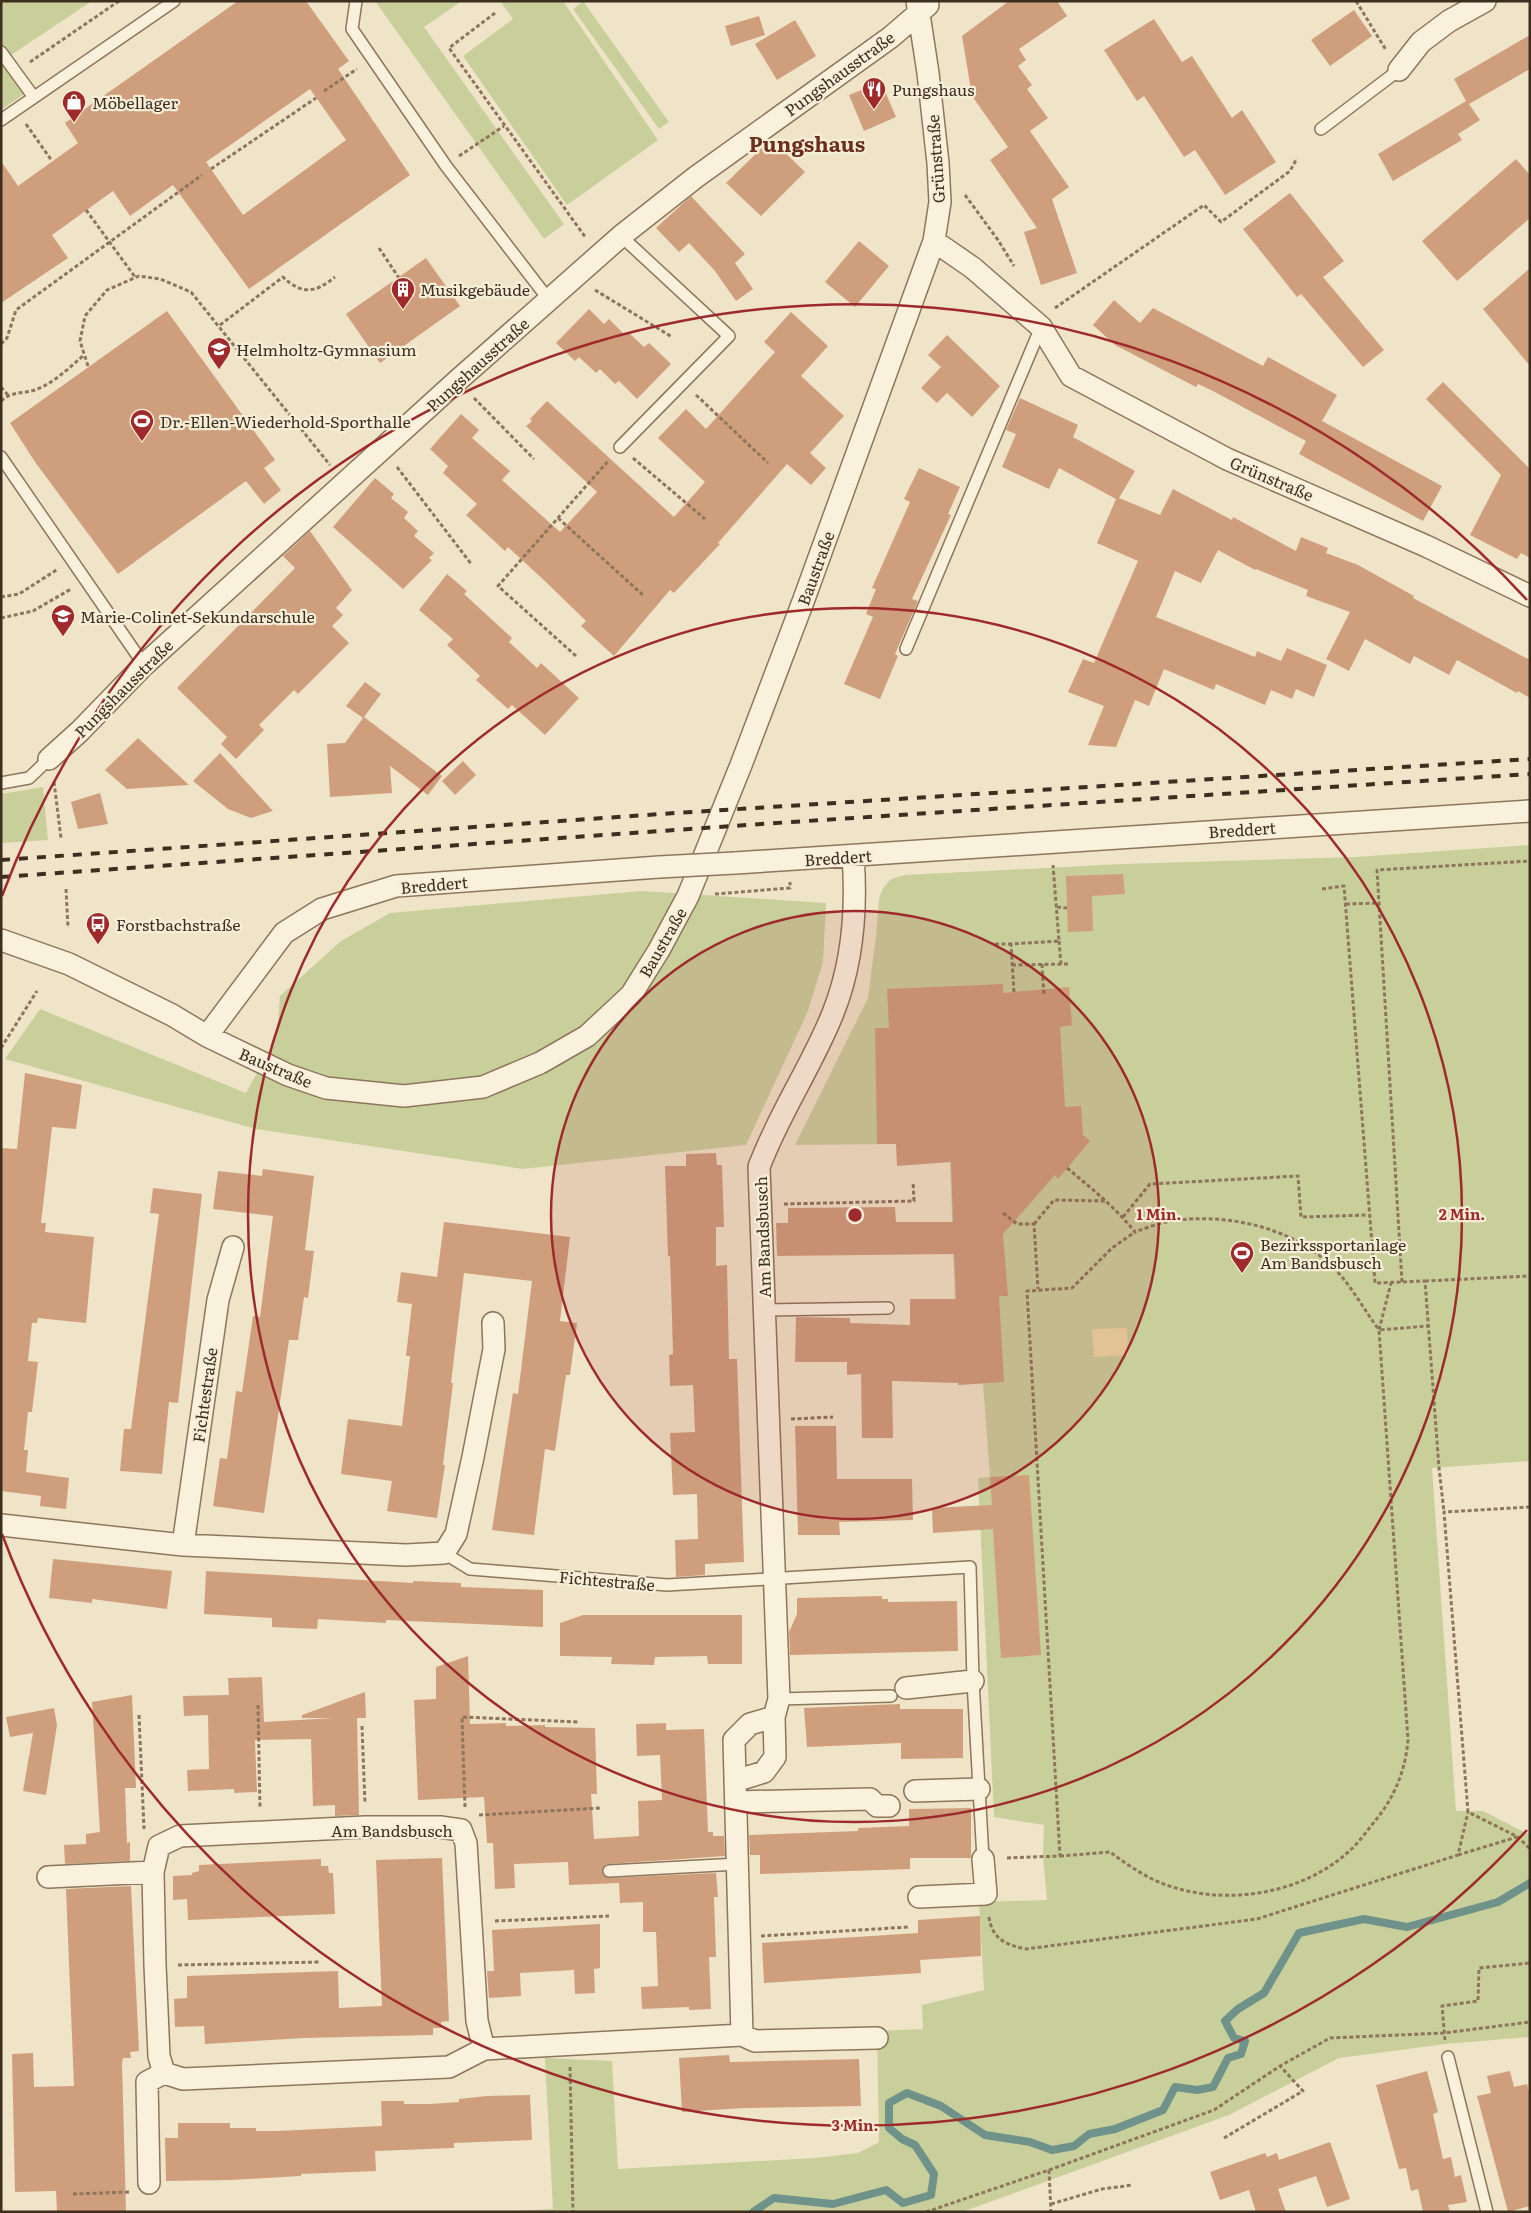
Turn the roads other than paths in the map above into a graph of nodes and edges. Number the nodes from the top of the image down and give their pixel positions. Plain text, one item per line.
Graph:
1 (174, 1) edge
2 (356, 1) edge
3 (1485, 1) edge
4 (923, 5) edge
5 (1, 52) edge
6 (1399, 70) joint
7 (33, 96) junction
8 (1, 120) edge
9 (1321, 129) dead end
10 (621, 236) junction
11 (934, 241) junction
12 (549, 300) junction
13 (1047, 319) junction
14 (620, 447) road end
15 (1, 457) edge
16 (1530, 596) edge
17 (906, 649) dead end
18 (144, 665) junction
19 (49, 759) joint
20 (1, 783) edge
21 (1530, 811) edge
22 (853, 856) junction
23 (1, 940) edge
24 (207, 1036) junction
25 (233, 1247) dead end
26 (888, 1308) dead end
27 (765, 1310) junction
28 (493, 1323) dead end
29 (1, 1525) edge
30 (184, 1545) junction
31 (444, 1553) junction
32 (775, 1578) junction
33 (973, 1681) junction
34 (898, 1692) joint
35 (777, 1708) junction
36 (736, 1781) junction
37 (980, 1789) junction
38 (915, 1792) dead end
39 (736, 1802) junction
40 (890, 1806) dead end
41 (984, 1859) joint
42 (738, 1864) junction
43 (609, 1871) dead end
44 (153, 1872) junction
45 (48, 1877) dead end
46 (919, 1897) dead end
47 (742, 2035) junction
48 (877, 2038) dead end
49 (484, 2050) junction
50 (1448, 2057) dead end
51 (164, 2073) junction
52 (149, 2183) road end
53 (1486, 2212) edge

1 - 7 lane
2 - 12 lane
3 - 6 street
4 - 10 street, Pungshausstraße
4 - 11 street, Grünstraße
5 - 7 lane
6 - 9 lane
7 - 8 lane
10 - 12 street, Pungshausstraße
10 - 14 lane
11 - 13 street, Grünstraße
11 - 24 street, Baustraße
12 - 18 street, Pungshausstraße
13 - 16 street, Grünstraße
13 - 17 lane
15 - 18 lane
18 - 19 street, Pungshausstraße
19 - 20 lane
21 - 22 street, Breddert
22 - 24 street, Breddert, bridge
22 - 27 street, Am Bandsbusch
23 - 24 street, Baustraße
25 - 30 street, Fichtestraße
26 - 27 lane
27 - 32 street, Am Bandsbusch
28 - 31 street
29 - 30 street
30 - 31 street
31 - 32 lane, Fichtestraße
32 - 33 lane
32 - 35 street, Am Bandsbusch
33 - 34 street
33 - 37 lane
34 - 35 lane
35 - 36 street
35 - 36 street, Am Bandsbusch
36 - 39 street
37 - 38 street
37 - 41 lane
39 - 40 street
39 - 42 street
41 - 46 street
42 - 43 lane
42 - 47 street
44 - 45 street
44 - 49 street, Am Bandsbusch
44 - 51 street
47 - 48 street
47 - 49 street
49 - 51 street
50 - 53 lane
51 - 52 street

